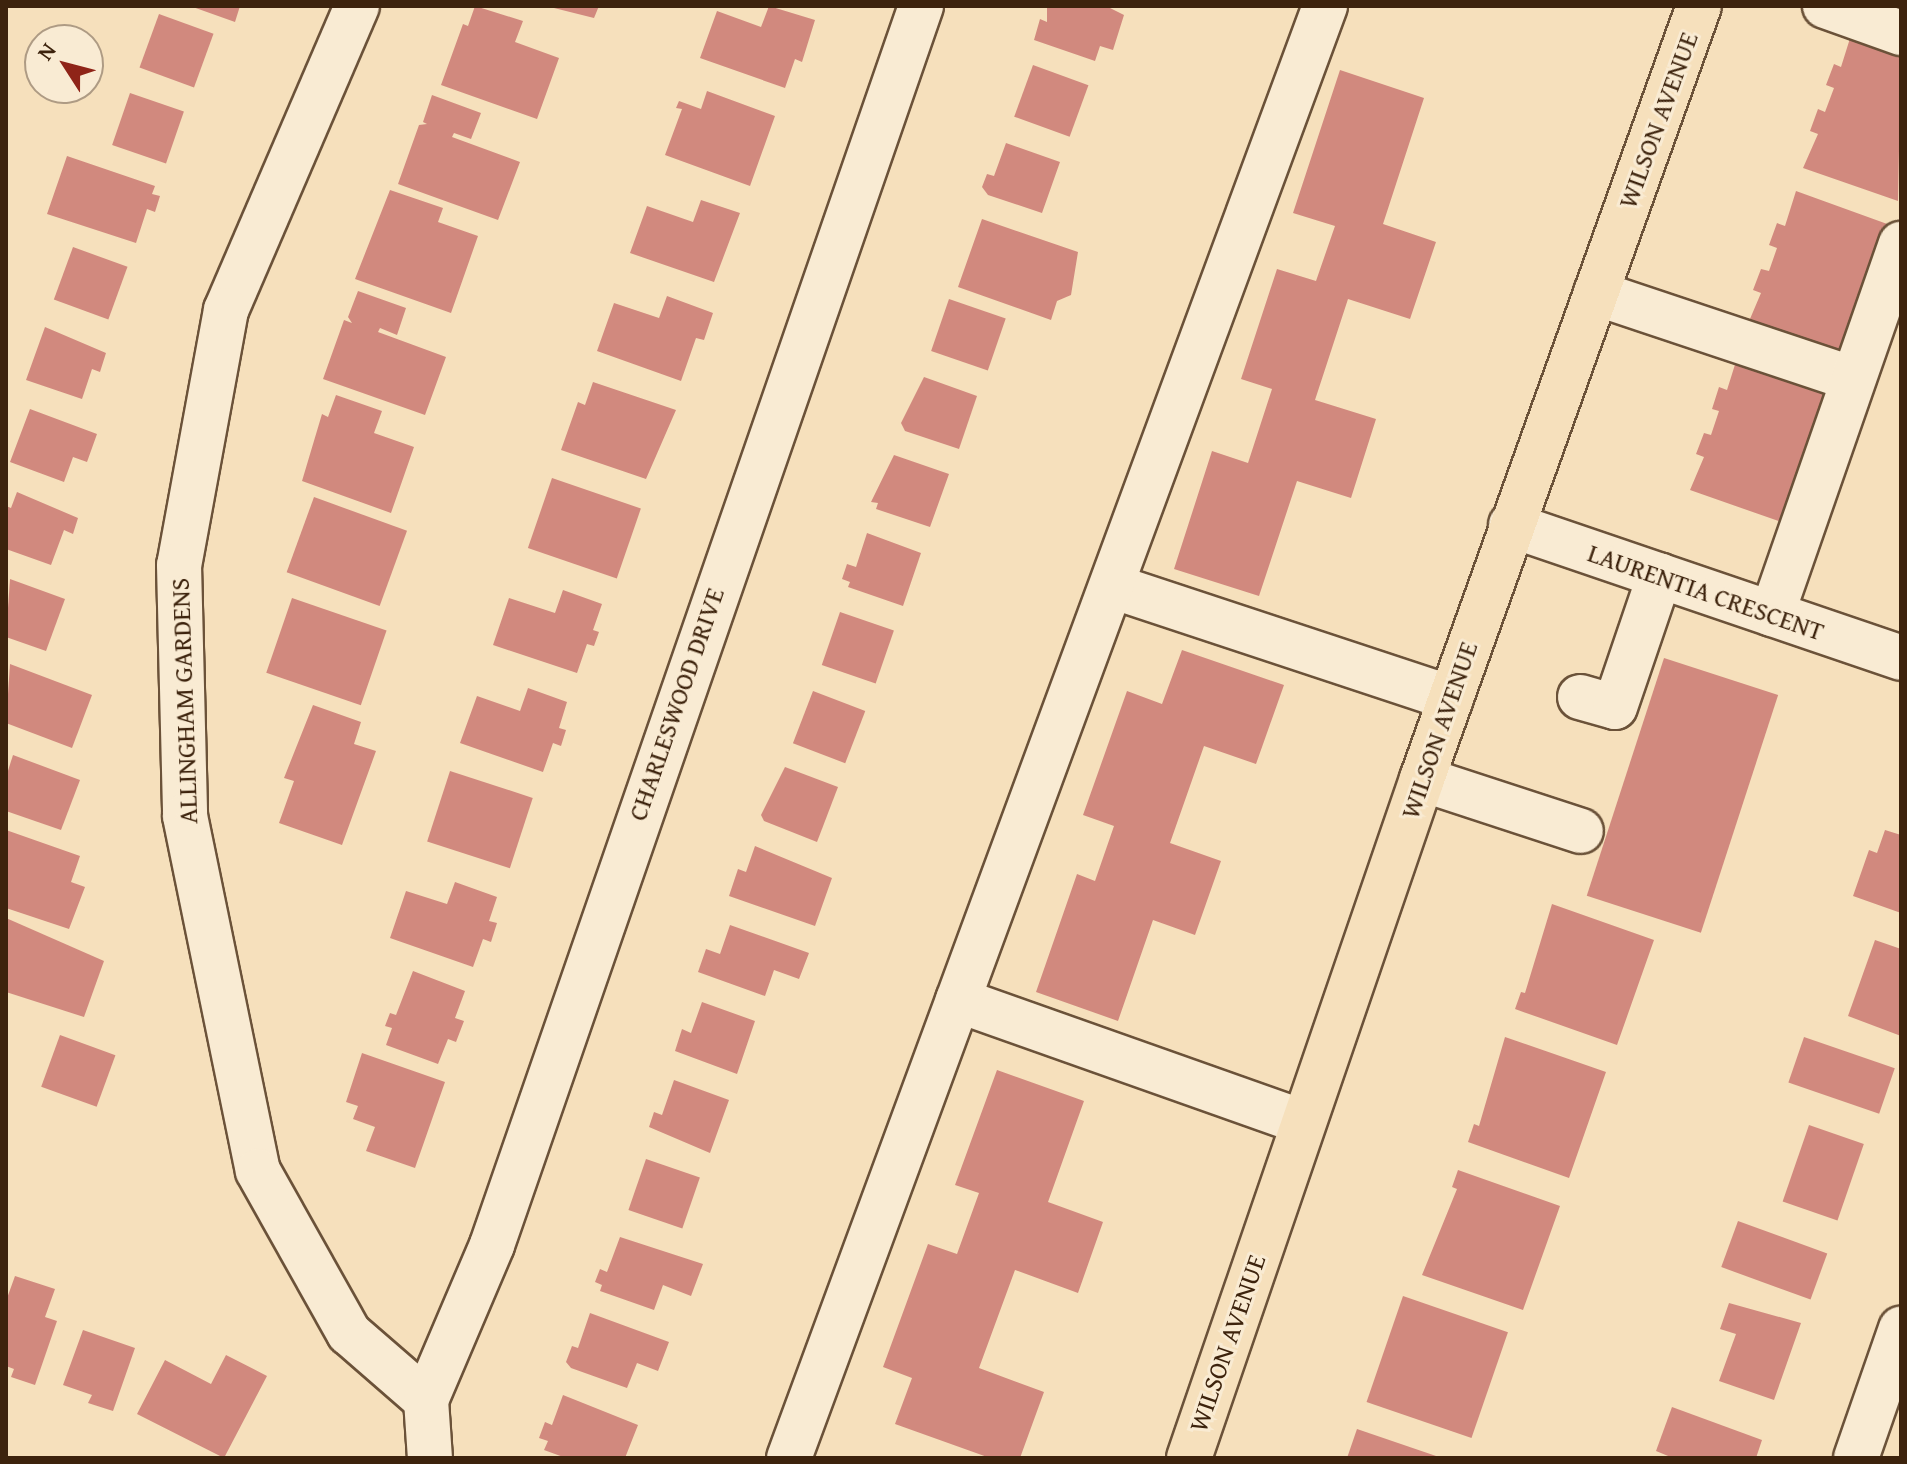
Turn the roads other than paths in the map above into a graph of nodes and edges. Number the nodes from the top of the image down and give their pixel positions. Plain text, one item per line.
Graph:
1 (357, 6) edge
2 (921, 6) edge
3 (1325, 6) edge
4 (1699, 6) edge
5 (1825, 6) edge
6 (1901, 33) edge
7 (1901, 244) edge
8 (1596, 293) junction
9 (1853, 379) junction
10 (1511, 525) junction
11 (1660, 575) junction
12 (1112, 586) junction
13 (1772, 614) junction
14 (1901, 658) edge
15 (1580, 697) dead end
16 (1451, 698) junction
17 (1422, 779) junction
18 (1581, 831) dead end
19 (958, 1000) junction
20 (1302, 1122) junction
21 (1901, 1329) edge
22 (426, 1400) junction
23 (430, 1458) edge
24 (789, 1458) edge
25 (1189, 1458) edge
26 (1856, 1458) edge

1 - 22 street, ALLINGHAM GARDENS
2 - 22 street, CHARLESWOOD DRIVE
3 - 12 street
4 - 8 main road, WILSON AVENUE
5 - 6 street
7 - 9 street
8 - 9 street
8 - 10 main road, WILSON AVENUE
9 - 13 street
10 - 11 street, LAURENTIA CRESCENT
10 - 16 main road, WILSON AVENUE
11 - 13 street, LAURENTIA CRESCENT
11 - 15 street
12 - 16 street
12 - 19 street
13 - 14 street, LAURENTIA CRESCENT
16 - 17 main road, WILSON AVENUE
17 - 18 street
17 - 20 main road, WILSON AVENUE
19 - 20 street
19 - 24 street
20 - 25 main road, WILSON AVENUE
21 - 26 street
22 - 23 street

